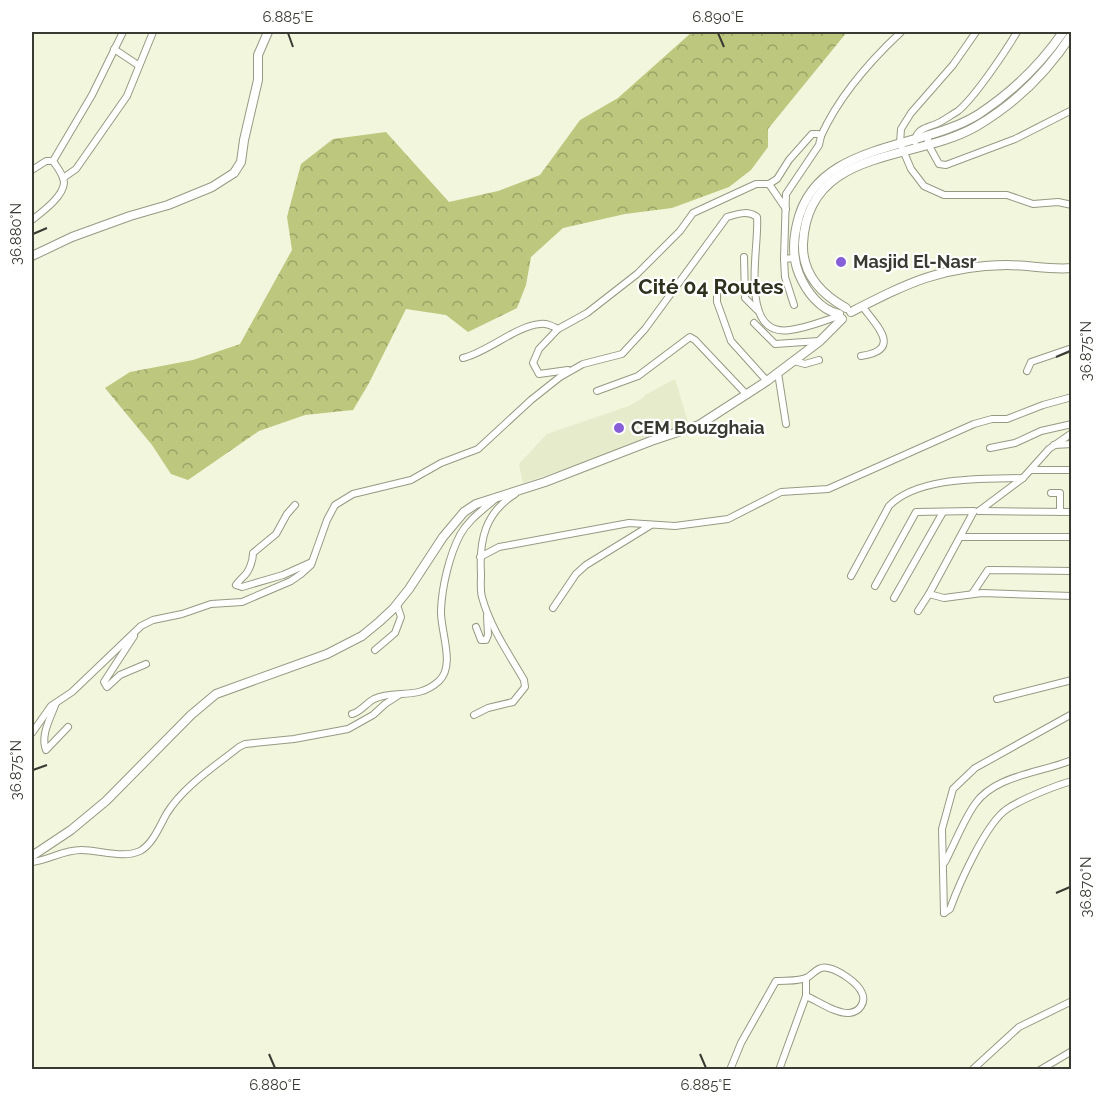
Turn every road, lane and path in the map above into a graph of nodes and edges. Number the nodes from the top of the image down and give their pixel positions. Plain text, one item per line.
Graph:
1 (123, 32) edge
2 (153, 32) edge
3 (268, 32) edge
4 (901, 32) edge
5 (976, 32) edge
6 (1017, 32) edge
7 (1063, 32) edge
8 (1071, 34) edge
9 (114, 49) junction
10 (138, 65) junction
11 (1071, 110) edge
12 (821, 136) junction
13 (928, 140) junction
14 (915, 143) junction
15 (902, 147) junction
16 (53, 161) junction
17 (32, 170) edge
18 (63, 178) junction
19 (769, 184) junction
20 (1071, 204) edge
21 (786, 209) junction
22 (32, 220) edge
23 (32, 256) edge
24 (744, 257) dead end
25 (794, 258) junction
26 (784, 259) junction
27 (1071, 268) edge
28 (717, 282) dead end
29 (794, 305) dead end
30 (862, 306) junction
31 (758, 310) junction
32 (843, 314) junction
33 (754, 323) dead end
34 (558, 329) junction
35 (820, 341) junction
36 (796, 344) junction
37 (1071, 348) edge
38 (804, 354) junction
39 (861, 356) dead end
40 (463, 358) dead end
41 (819, 360) dead end
42 (794, 361) junction
43 (572, 370) junction
44 (1027, 371) dead end
45 (778, 373) junction
46 (767, 381) junction
47 (597, 391) dead end
48 (747, 395) junction
49 (1071, 397) edge
50 (786, 424) dead end
51 (1071, 424) edge
52 (1071, 432) edge
53 (1071, 444) edge
54 (1054, 445) junction
55 (990, 448) dead end
56 (1031, 470) junction
57 (1071, 470) edge
58 (1023, 478) junction
59 (523, 488) junction
60 (1051, 493) dead end
61 (500, 495) junction
62 (295, 505) dead end
63 (977, 511) junction
64 (944, 512) junction
65 (1060, 512) junction
66 (1071, 512) edge
67 (652, 525) junction
68 (961, 537) junction
69 (1071, 537) edge
70 (480, 557) junction
71 (312, 562) junction
72 (1071, 571) edge
73 (851, 576) dead end
74 (875, 586) dead end
75 (929, 594) junction
76 (972, 594) junction
77 (1071, 596) edge
78 (894, 598) dead end
79 (396, 605) junction
80 (553, 608) dead end
81 (487, 610) junction
82 (918, 611) dead end
83 (141, 626) junction
84 (476, 627) dead end
85 (375, 650) dead end
86 (146, 664) dead end
87 (1071, 680) edge
88 (399, 695) junction
89 (997, 699) dead end
90 (56, 703) junction
91 (352, 714) dead end
92 (1071, 714) edge
93 (474, 715) dead end
94 (68, 728) dead end
95 (32, 733) edge
96 (1071, 760) edge
97 (1071, 781) edge
98 (32, 856) edge
99 (32, 862) edge
100 (944, 864) junction
101 (806, 979) junction
102 (806, 996) junction
103 (1071, 1001) edge
104 (1071, 1051) edge
105 (730, 1070) edge
106 (779, 1070) edge
107 (972, 1070) edge
108 (1040, 1070) edge

1 - 9 street
2 - 10 street
3 - 23 main road
4 - 12 street
5 - 15 street
6 - 14 street
7 - 13 main road
8 - 13 main road
9 - 10 street
9 - 16 street
10 - 18 street
11 - 13 street
12 - 19 street
12 - 21 street
13 - 14 main road
14 - 15 main road
15 - 20 street
15 - 25 main road
15 - 32 main road
16 - 17 street
16 - 18 street
18 - 22 street
19 - 21 street
19 - 34 street
21 - 26 street
24 - 31 street
25 - 26 street
25 - 32 main road
26 - 29 street
27 - 30 main road
28 - 46 street
30 - 32 main road
30 - 39 street
31 - 32 street
31 - 43 street
32 - 35 main road
33 - 36 street
34 - 40 street
34 - 43 street
35 - 36 street
35 - 38 main road
36 - 38 street
37 - 44 street
38 - 42 main road
41 - 42 street
42 - 45 main road
43 - 71 street
45 - 46 main road
45 - 50 street
46 - 48 main road
47 - 48 street
48 - 59 main road
49 - 67 street
51 - 55 street
52 - 54 street
53 - 54 street
54 - 56 street
56 - 57 street
56 - 58 street
58 - 63 street
58 - 73 street
59 - 61 main road
59 - 70 street
60 - 65 street
61 - 79 main road
61 - 88 street
62 - 71 street
63 - 64 street
63 - 65 street
63 - 68 street
64 - 74 street
64 - 78 street
65 - 66 street
67 - 70 street
67 - 80 street
68 - 69 street
68 - 75 street
70 - 81 street
71 - 83 street
72 - 76 street
75 - 76 street
75 - 82 street
76 - 77 street
79 - 85 street
79 - 98 main road
81 - 84 street
81 - 93 street
83 - 86 street
83 - 90 street
87 - 89 street
88 - 91 street
88 - 99 street
90 - 94 street
90 - 95 street
92 - 100 street
96 - 100 street
97 - 100 street
101 - 102 street
101 - 102 street
101 - 105 street
102 - 106 street
103 - 107 street
104 - 108 street

